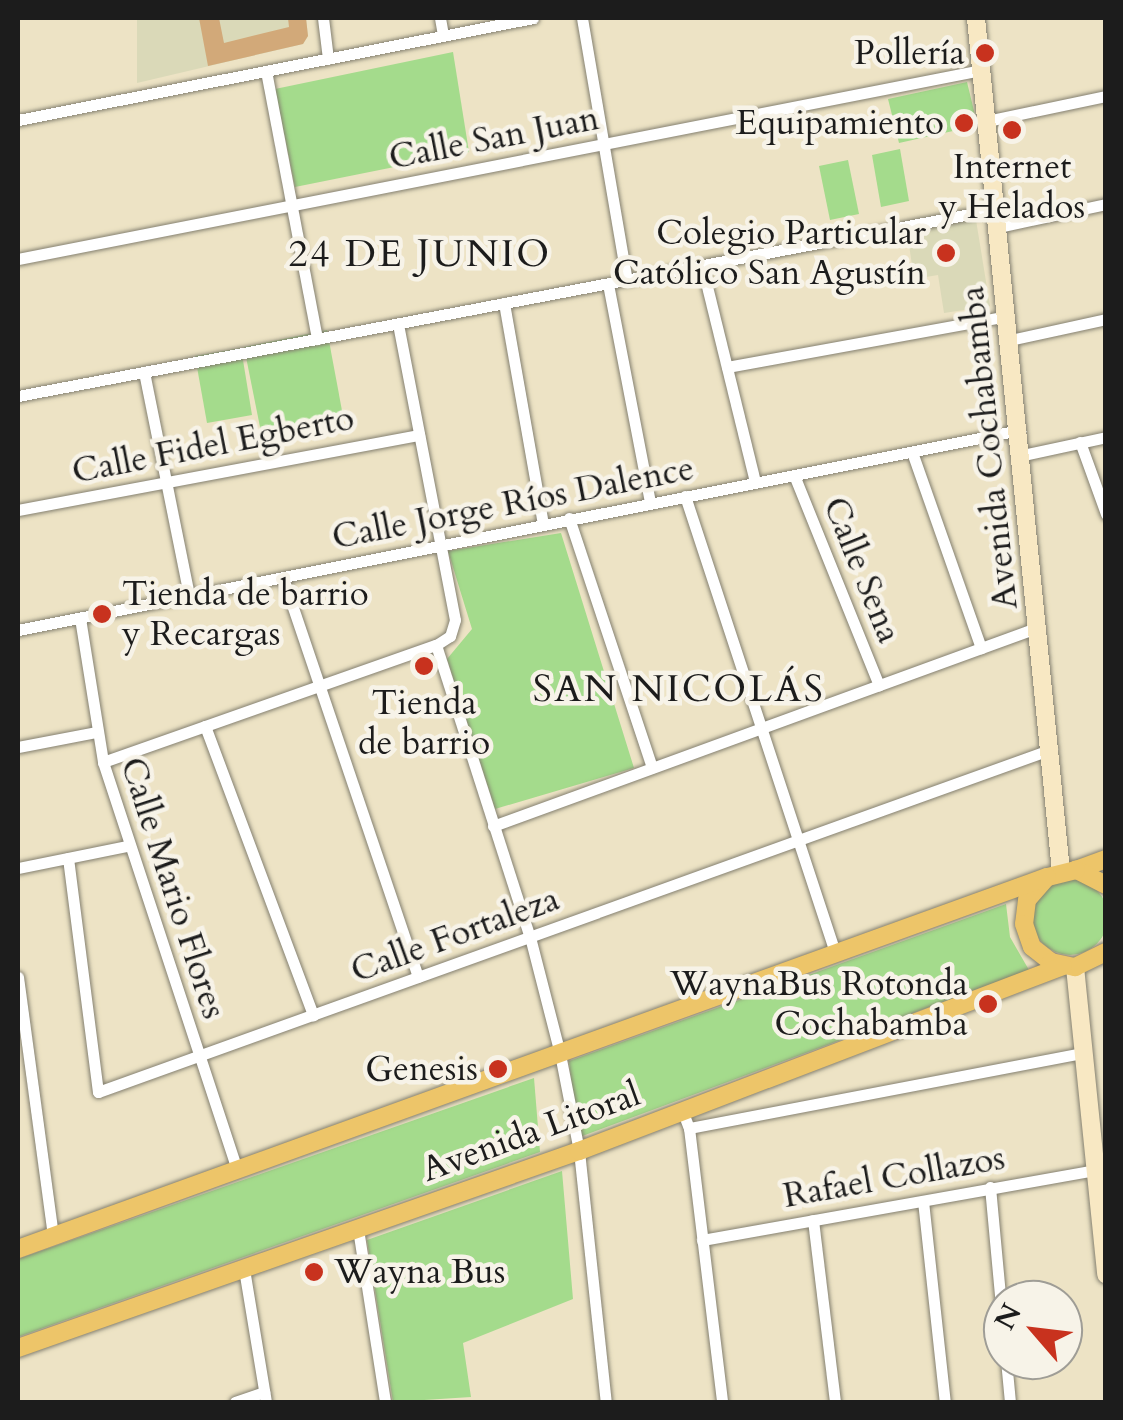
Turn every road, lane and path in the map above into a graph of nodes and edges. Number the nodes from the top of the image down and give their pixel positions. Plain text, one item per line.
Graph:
1 (324, 18) edge
2 (440, 18) edge
3 (533, 18) edge
4 (582, 18) edge
5 (976, 18) edge
6 (443, 36) junction
7 (328, 58) junction
8 (981, 70) junction
9 (266, 71) junction
10 (1106, 96) edge
11 (18, 120) edge
12 (986, 121) junction
13 (604, 144) junction
14 (1106, 204) edge
15 (291, 206) junction
16 (997, 218) junction
17 (18, 259) edge
18 (702, 266) junction
19 (627, 280) junction
20 (608, 284) junction
21 (504, 303) junction
22 (1008, 316) junction
23 (1106, 319) edge
24 (398, 324) junction
25 (316, 339) junction
26 (1010, 340) junction
27 (727, 368) junction
28 (144, 372) junction
29 (18, 396) edge
30 (1020, 430) junction
31 (419, 435) junction
32 (1106, 437) edge
33 (1080, 442) junction
34 (912, 452) junction
35 (1023, 455) junction
36 (794, 474) junction
37 (166, 482) junction
38 (755, 482) junction
39 (685, 496) junction
40 (650, 503) junction
41 (18, 510) edge
42 (1106, 514) edge
43 (568, 518) junction
44 (543, 524) junction
45 (439, 544) junction
46 (283, 578) junction
47 (189, 596) junction
48 (80, 618) junction
49 (1040, 626) junction
50 (18, 630) edge
51 (436, 645) junction
52 (981, 648) junction
53 (318, 684) junction
54 (879, 685) junction
55 (205, 726) junction
56 (764, 727) junction
57 (96, 732) junction
58 (18, 747) edge
59 (1052, 750) junction
60 (103, 762) junction
61 (652, 768) junction
62 (493, 826) junction
63 (803, 840) junction
64 (127, 846) junction
65 (68, 858) junction
66 (1106, 860) edge
67 (18, 868) edge
68 (1062, 873) junction
69 (1106, 884) edge
70 (530, 936) junction
71 (1106, 952) edge
72 (835, 953) junction
73 (1069, 966) junction
74 (418, 977) junction
75 (18, 978) edge
76 (312, 1015) junction
77 (1084, 1053) junction
78 (560, 1054) junction
79 (199, 1058) junction
80 (682, 1110) junction
81 (689, 1128) junction
82 (579, 1152) junction
83 (237, 1170) junction
84 (1095, 1170) junction
85 (990, 1187) junction
86 (924, 1201) junction
87 (813, 1220) junction
88 (358, 1229) junction
89 (53, 1236) junction
90 (702, 1240) junction
91 (18, 1250) edge
92 (244, 1269) junction
93 (1106, 1274) edge
94 (999, 1280) edge
95 (18, 1348) edge
96 (265, 1397) edge
97 (235, 1402) edge
98 (385, 1402) edge
99 (606, 1402) edge
100 (722, 1402) edge
101 (836, 1402) edge
102 (946, 1402) edge

1 - 7 street
2 - 6 street
3 - 6 street
4 - 13 street
5 - 8 main road, Avenida Cochabamba
6 - 7 street
7 - 9 street
8 - 12 main road, Avenida Cochabamba
8 - 13 street, Calle San Juan
9 - 11 street
9 - 15 street
10 - 12 street
12 - 16 main road, Avenida Cochabamba
13 - 15 street, Calle San Juan
13 - 19 street
14 - 16 street
15 - 17 street, Calle San Juan
15 - 25 street
16 - 18 street
16 - 22 main road, Avenida Cochabamba
18 - 19 street
18 - 27 street
19 - 20 street
20 - 21 street
20 - 40 street
21 - 24 street
21 - 44 street
22 - 26 main road, Avenida Cochabamba
22 - 27 street
23 - 26 street
24 - 25 street
24 - 31 street
25 - 28 street
26 - 30 main road, Avenida Cochabamba
27 - 38 street
28 - 29 street
28 - 37 street
30 - 34 street, Calle Jorge Ríos Dalence
30 - 35 main road, Avenida Cochabamba
31 - 37 street, Calle Fidel Egberto
31 - 45 street
32 - 33 street
33 - 35 street
33 - 42 street
34 - 36 street, Calle Jorge Ríos Dalence
34 - 52 street
35 - 49 main road, Avenida Cochabamba
36 - 38 street, Calle Jorge Ríos Dalence
36 - 54 street, Calle Sena
37 - 41 street, Calle Fidel Egberto
37 - 47 street
38 - 39 street, Calle Jorge Ríos Dalence
39 - 40 street, Calle Jorge Ríos Dalence
39 - 56 street
40 - 43 street, Calle Jorge Ríos Dalence
43 - 44 street, Calle Jorge Ríos Dalence
43 - 61 street
44 - 45 street, Calle Jorge Ríos Dalence
45 - 46 street, Calle Jorge Ríos Dalence
45 - 51 street
46 - 47 street, Calle Jorge Ríos Dalence
46 - 53 street
47 - 48 street, Calle Jorge Ríos Dalence
48 - 50 street, Calle Jorge Ríos Dalence
48 - 57 street, Calle Mario Flores
49 - 52 street
49 - 59 main road, Avenida Cochabamba
51 - 53 street
51 - 62 street
52 - 54 street
53 - 55 street
53 - 74 street
54 - 56 street
55 - 60 street
55 - 76 street
56 - 61 street
56 - 63 street
57 - 58 street
57 - 60 street, Calle Mario Flores
59 - 63 street, Calle Fortaleza
59 - 68 main road, Avenida Cochabamba
60 - 64 street, Calle Mario Flores
61 - 62 street
62 - 70 street
63 - 70 street, Calle Fortaleza
63 - 72 street
64 - 65 street
64 - 79 street, Calle Mario Flores
65 - 67 street
65 - 79 street, Calle Fortaleza
66 - 68 main road, Avenida Litoral
68 - 69 main road
68 - 72 main road, Avenida Litoral
68 - 73 main road
70 - 74 street, Calle Fortaleza
70 - 78 street
71 - 73 main road, Avenida Litoral
72 - 78 main road, Avenida Litoral
73 - 77 main road
73 - 80 main road, Avenida Litoral
74 - 76 street, Calle Fortaleza
75 - 89 street
76 - 79 street, Calle Fortaleza
77 - 81 street
77 - 84 main road
78 - 82 street
78 - 83 main road, Avenida Litoral
79 - 83 street, Calle Mario Flores
80 - 81 street
80 - 82 main road, Avenida Litoral
81 - 90 street
82 - 88 main road, Avenida Litoral
82 - 99 street
83 - 89 main road, Avenida Litoral
84 - 85 street, Rafael Collazos
84 - 93 main road
85 - 86 street, Rafael Collazos
85 - 94 street
86 - 87 street, Rafael Collazos
86 - 102 street
87 - 90 street, Rafael Collazos
87 - 101 street
88 - 92 main road, Avenida Litoral
88 - 98 street
89 - 91 main road, Avenida Litoral
90 - 100 street
92 - 95 main road, Avenida Litoral
92 - 96 street
96 - 97 street

